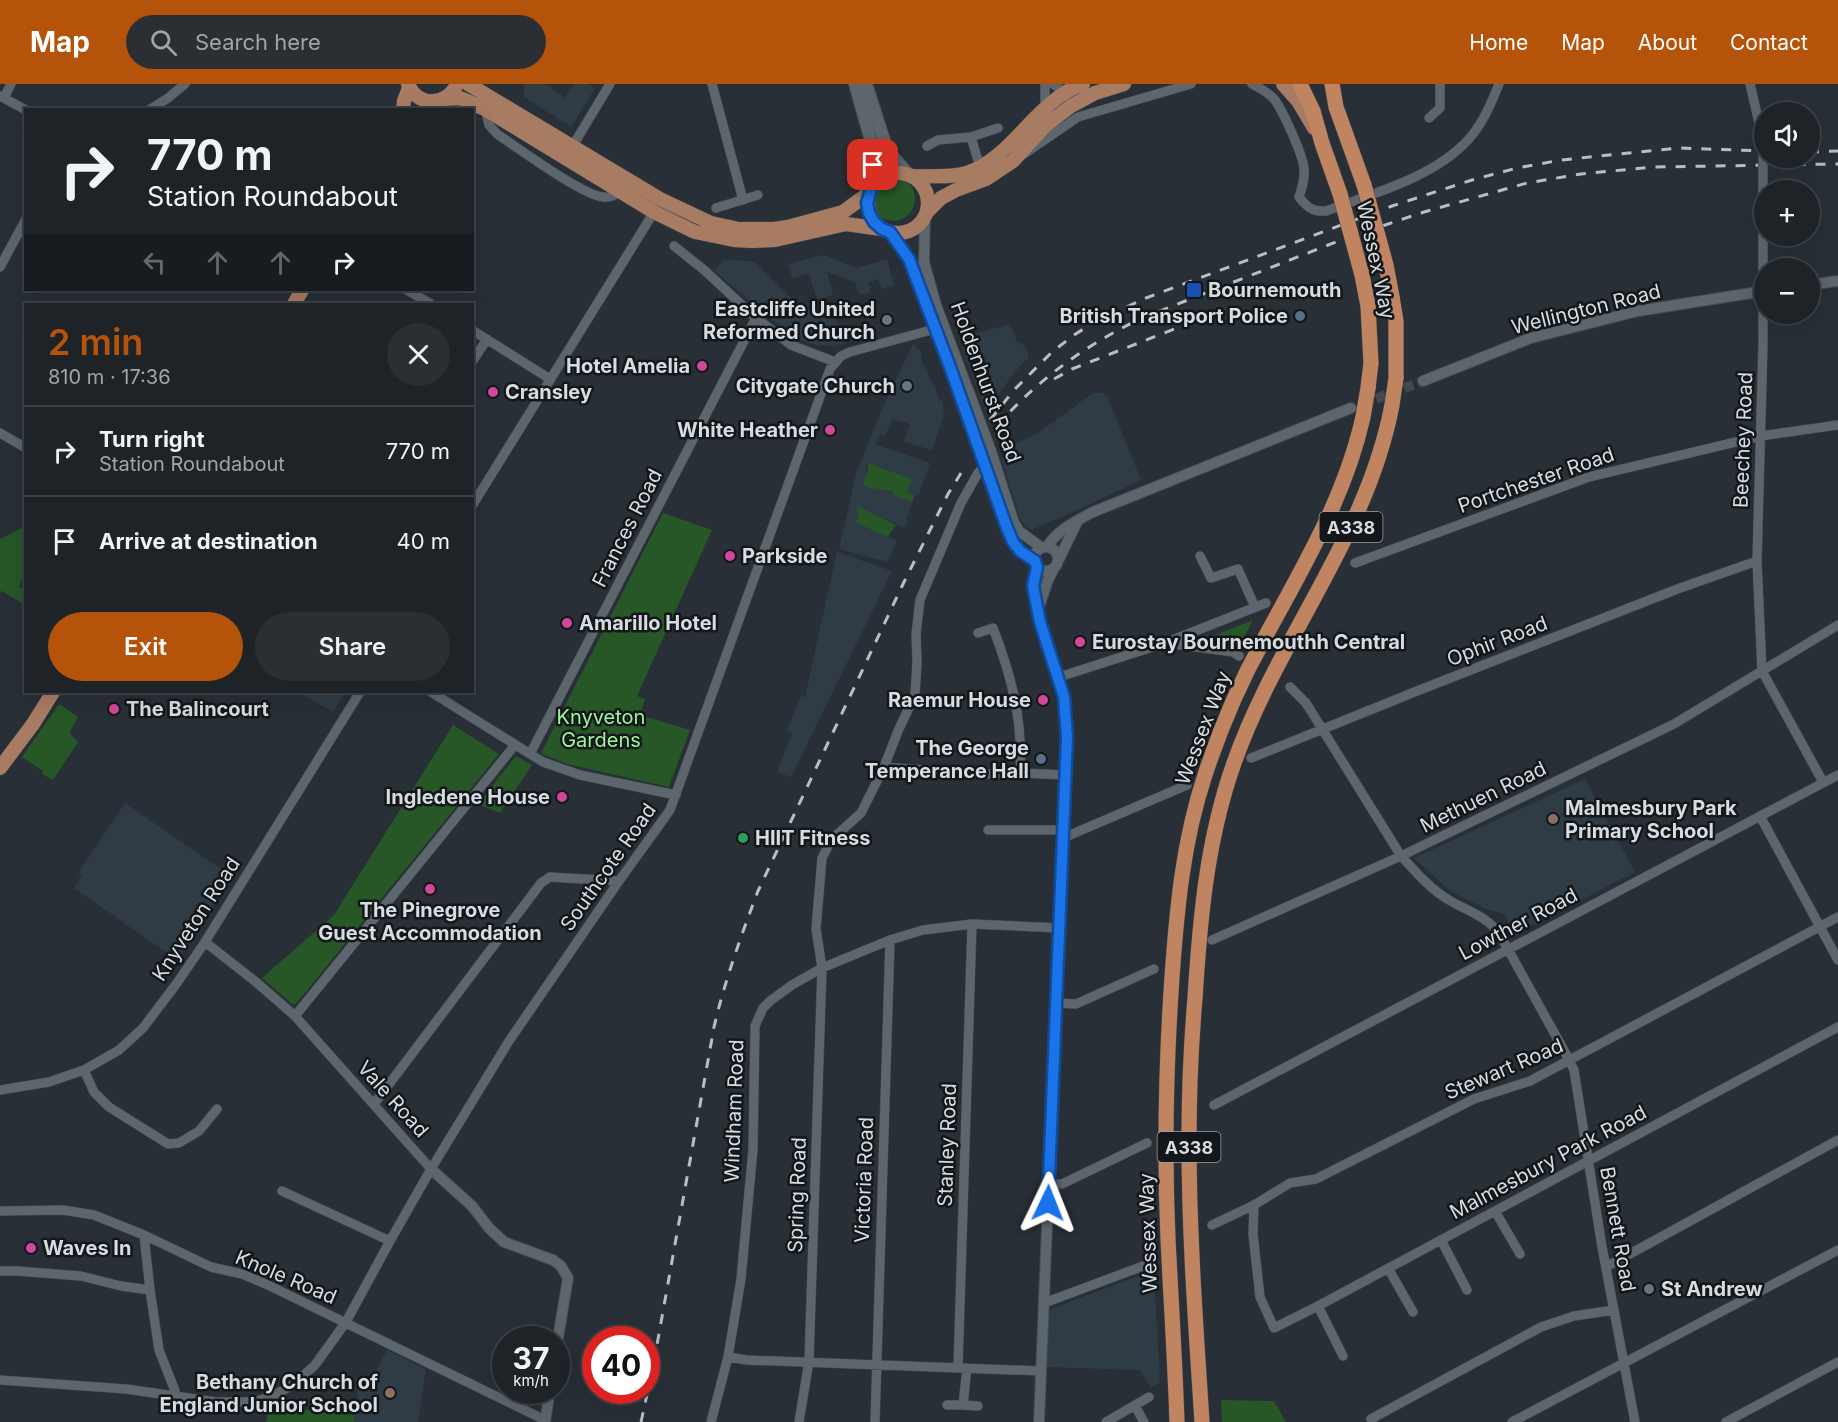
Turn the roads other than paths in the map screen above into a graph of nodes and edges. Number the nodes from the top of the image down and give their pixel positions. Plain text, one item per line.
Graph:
1 (11, 84) edge
2 (185, 84) edge
3 (457, 84) edge
4 (468, 84) edge
5 (610, 84) edge
6 (712, 84) edge
7 (855, 84) edge
8 (866, 84) edge
9 (1045, 84) edge
10 (1083, 84) edge
11 (1124, 84) edge
12 (1191, 84) edge
13 (1252, 84) edge
14 (1283, 84) edge
15 (1300, 84) edge
16 (1332, 84) edge
17 (1440, 84) edge
18 (1499, 84) edge
19 (1750, 84) edge
20 (409, 86) edge
21 (1059, 88) edge
22 (2, 97) edge
23 (1754, 102) edge
24 (433, 104) edge
25 (152, 108) edge
26 (403, 108) edge
27 (1045, 108) junction
28 (24, 109) edge
29 (1429, 118) dead end
30 (998, 128) dead end
31 (971, 137) junction
32 (1322, 143) junction
33 (927, 146) dead end
34 (572, 147) junction
35 (1013, 161) junction
36 (980, 167) junction
37 (1763, 168) edge
38 (910, 176) junction
39 (870, 191) junction
40 (758, 195) dead end
41 (743, 200) junction
42 (716, 208) dead end
43 (654, 212) junction
44 (926, 214) junction
45 (24, 223) edge
46 (886, 230) junction
47 (674, 246) dead end
48 (1763, 258) edge
49 (0, 267) edge
50 (1838, 281) edge
51 (1820, 283) edge
52 (409, 291) edge
53 (1754, 292) edge
54 (429, 303) edge
55 (756, 318) junction
56 (1763, 324) edge
57 (935, 329) junction
58 (474, 331) edge
59 (487, 339) junction
60 (474, 359) edge
61 (835, 362) junction
62 (550, 379) junction
63 (1423, 381) tunnel mouth
64 (1357, 412) junction
65 (1838, 425) edge
66 (0, 434) edge
67 (1761, 435) junction
68 (24, 447) edge
69 (981, 466) junction
70 (474, 503) edge
71 (1078, 520) junction
72 (1045, 547) junction
73 (1200, 556) dead end
74 (1757, 561) junction
75 (1056, 563) junction
76 (1355, 563) dead end
77 (1036, 564) junction
78 (1266, 603) dead end
79 (1255, 607) junction
80 (1039, 609) junction
81 (1838, 625) edge
82 (978, 633) dead end
83 (1164, 643) junction
84 (1239, 656) dead end
85 (1762, 671) junction
86 (1059, 677) junction
87 (1290, 687) dead end
88 (52, 693) edge
89 (359, 693) edge
90 (433, 693) edge
91 (1323, 730) junction
92 (515, 745) junction
93 (530, 754) junction
94 (1251, 758) dead end
95 (884, 766) junction
96 (0, 768) edge
97 (1020, 773) junction
98 (1838, 775) edge
99 (1065, 776) junction
100 (1823, 782) junction
101 (1187, 785) dead end
102 (676, 795) junction
103 (1760, 816) junction
104 (988, 830) dead end
105 (1063, 834) junction
106 (1401, 856) junction
107 (619, 881) junction
108 (1838, 917) edge
109 (972, 924) junction
110 (1820, 926) junction
111 (1059, 928) junction
112 (890, 940) junction
113 (1212, 940) dead end
114 (205, 942) junction
115 (1508, 950) junction
116 (1838, 960) edge
117 (822, 968) junction
118 (1154, 969) dead end
119 (1056, 1003) junction
120 (295, 1016) junction
121 (1838, 1027) edge
122 (1570, 1061) junction
123 (84, 1070) junction
124 (0, 1090) edge
125 (374, 1104) junction
126 (1214, 1105) dead end
127 (217, 1109) dead end
128 (1838, 1140) edge
129 (1147, 1143) dead end
130 (1588, 1161) junction
131 (431, 1169) junction
132 (1048, 1184) junction
133 (282, 1191) dead end
134 (1254, 1205) junction
135 (0, 1211) edge
136 (1496, 1211) junction
137 (1212, 1225) dead end
138 (144, 1235) junction
139 (390, 1240) junction
140 (1441, 1240) junction
141 (1838, 1250) edge
142 (1520, 1254) dead end
143 (1146, 1265) dead end
144 (1606, 1267) junction
145 (1388, 1268) junction
146 (0, 1271) edge
147 (150, 1290) junction
148 (1467, 1290) dead end
149 (1044, 1303) junction
150 (1318, 1306) junction
151 (1614, 1310) junction
152 (1413, 1312) dead end
153 (346, 1322) junction
154 (560, 1326) edge
155 (1343, 1356) dead end
156 (728, 1358) junction
157 (809, 1361) junction
158 (1838, 1362) edge
159 (1624, 1363) junction
160 (876, 1364) junction
161 (962, 1368) junction
162 (1041, 1371) junction
163 (0, 1380) edge
164 (174, 1396) junction
165 (1149, 1397) dead end
166 (548, 1404) edge
167 (947, 1405) dead end
168 (963, 1405) junction
169 (978, 1406) dead end
170 (1135, 1406) junction
171 (545, 1421) edge
172 (1370, 1421) edge
173 (711, 1422) edge
174 (799, 1422) edge
175 (875, 1422) edge
176 (1039, 1422) edge
177 (1106, 1422) edge
178 (1144, 1422) edge
179 (1177, 1422) edge
180 (1202, 1422) edge
181 (1512, 1422) edge
182 (1635, 1422) edge
183 (1726, 1422) edge

1 - 22 street
2 - 25 street
3 - 24 main road
4 - 34 main road
5 - 34 street
6 - 41 street
7 - 39 main road
8 - 38 main road
9 - 27 street
10 - 21 main road
11 - 35 main road
12 - 35 street
13 - 18 street
14 - 32 main road
15 - 32 highway, Wessex Way / A338
16 - 180 highway, Wessex Way / A338, bridge
17 - 29 street
19 - 23 street, Beechey Road
20 - 24 main road
20 - 26 main road
21 - 27 main road
22 - 28 street
24 - 43 main road
27 - 36 main road
30 - 31 street
31 - 33 street
31 - 36 street
32 - 64 highway, Wessex Way / A338, bridge
34 - 39 main road
35 - 44 main road
36 - 38 main road
37 - 48 street, Beechey Road, bridge
38 - 39 main road
38 - 44 main road
39 - 46 main road
40 - 41 street
41 - 42 street
43 - 46 main road
43 - 62 street
44 - 46 main road
44 - 72 street, Holdenhurst Road
45 - 49 street
46 - 57 street, Holdenhurst Road
47 - 55 street
50 - 51 street
52 - 54 street
53 - 63 street, Wellington Road
55 - 61 street
55 - 93 street, Frances Road
56 - 67 street, Beechey Road
57 - 61 street
57 - 69 street, Holdenhurst Road
58 - 59 street
59 - 60 street
59 - 62 street
61 - 102 street, Southcote Road
62 - 70 street
64 - 71 street
64 - 179 highway, Wessex Way / A338
65 - 67 street, Portchester Road
66 - 68 street
67 - 74 street, Beechey Road
67 - 76 street, Portchester Road
69 - 77 street, Holdenhurst Road
69 - 95 street, Spring Road
71 - 72 street
71 - 75 street
72 - 75 street, Holdenhurst Road
72 - 77 street
73 - 79 street
74 - 85 street, Beechey Road
74 - 91 street, Ophir Road
75 - 77 street
75 - 80 street
77 - 80 street
78 - 79 street
79 - 83 street
80 - 86 street
81 - 85 street, Methuen Road
82 - 97 street
83 - 84 street
83 - 86 street
85 - 100 street, Beechey Road
85 - 106 street, Methuen Road
86 - 99 street
87 - 91 street, Bennett Road
88 - 96 main road
89 - 114 street, Knyveton Road
90 - 92 street
91 - 94 street, Ophir Road
91 - 106 street, Bennett Road
92 - 93 street
92 - 120 street
93 - 102 street
95 - 97 street
95 - 117 street, Spring Road
97 - 99 street
98 - 100 street, Lowther Road
99 - 105 street
100 - 103 street, Lowther Road
101 - 105 street
102 - 107 street, Southcote Road
103 - 110 street
103 - 115 street, Lowther Road
104 - 105 street
105 - 111 street
106 - 113 street, Methuen Road
106 - 115 street, Bennett Road
107 - 125 street
107 - 131 street, Southcote Road
108 - 110 street, Stewart Road
109 - 111 street, Windham Road
109 - 112 street, Windham Road
109 - 161 street, Stanley Road
110 - 116 street
110 - 122 street, Stewart Road
111 - 119 street
112 - 117 street, Windham Road
112 - 160 street, Victoria Road
114 - 120 street, Vale Road
114 - 123 street, Knyveton Road
115 - 122 street, Bennett Road
115 - 126 street, Lowther Road
117 - 156 street, Windham Road
117 - 157 street, Spring Road
118 - 119 street
119 - 132 street
120 - 125 street, Vale Road
121 - 130 street, Malmesbury Park Road
122 - 130 street, Bennett Road
122 - 134 street, Stewart Road
123 - 124 street, Knyveton Road
123 - 127 street
125 - 131 street, Vale Road
128 - 144 street
129 - 132 street
130 - 136 street, Malmesbury Park Road
130 - 144 street, Bennett Road
131 - 139 street, Southcote Road
131 - 154 street, Vale Road
132 - 149 street
133 - 139 street
134 - 137 street, Stewart Road
134 - 150 street, Malmesbury Park Road
135 - 138 street, Knole Road
136 - 140 street, Malmesbury Park Road
136 - 142 street
138 - 147 street
138 - 153 street, Knole Road
139 - 153 street, Southcote Road
140 - 145 street, Malmesbury Park Road
140 - 148 street
141 - 159 street
143 - 149 street
144 - 151 street, Bennett Road
145 - 150 street, Malmesbury Park Road
145 - 152 street
146 - 147 street
147 - 164 street
149 - 162 street
150 - 155 street
151 - 159 street, Bennett Road
151 - 172 street
153 - 164 street, Southcote Road
153 - 171 street, Knole Road
156 - 157 street
156 - 173 street, Windham Road
157 - 160 street
157 - 174 street, Spring Road
158 - 183 street
159 - 181 street
159 - 182 street, Bennett Road
160 - 161 street
160 - 175 street, Victoria Road
161 - 162 street
161 - 168 street, Stanley Road
162 - 176 street
163 - 164 street, Southcote Road
165 - 170 street
166 - 171 street
167 - 168 street
168 - 169 street
170 - 177 street
170 - 178 street

